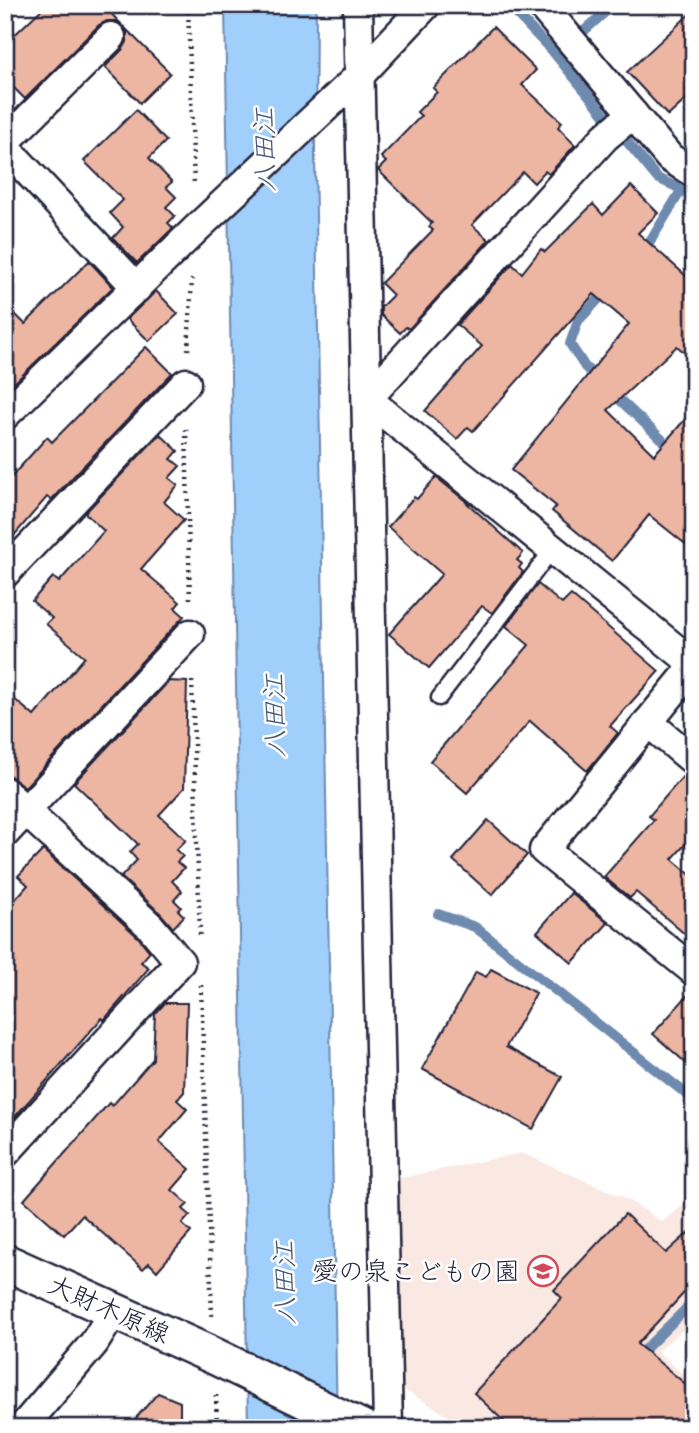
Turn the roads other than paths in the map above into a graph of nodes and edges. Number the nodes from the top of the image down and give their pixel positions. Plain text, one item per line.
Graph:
1 (358, 5) edge
2 (426, 5) edge
3 (541, 5) edge
4 (111, 37) dead end
5 (359, 76) junction
6 (621, 125) junction
7 (5, 142) edge
8 (5, 147) edge
9 (694, 173) edge
10 (137, 288) junction
11 (186, 383) road end
12 (367, 399) junction
13 (5, 415) edge
14 (552, 550) junction
15 (5, 573) edge
16 (190, 634) road end
17 (694, 665) edge
18 (439, 698) dead end
19 (648, 722) junction
20 (694, 761) edge
21 (15, 801) edge
22 (5, 833) edge
23 (694, 971) edge
24 (5, 1153) edge
25 (5, 1262) edge
26 (114, 1311) junction
27 (22, 1428) edge
28 (362, 1428) edge
29 (388, 1428) edge

1 - 5 street
2 - 5 street
3 - 6 street
4 - 7 street
5 - 10 street
5 - 12 street
6 - 9 street
6 - 12 street
8 - 10 street
10 - 13 street
11 - 15 street
12 - 14 street
12 - 29 street
14 - 17 street
14 - 18 lane
16 - 21 street
17 - 19 street
19 - 20 street
19 - 23 street
21 - 22 street
21 - 24 street
25 - 26 street, 大財木原線
26 - 27 street
26 - 28 street, 大財木原線

